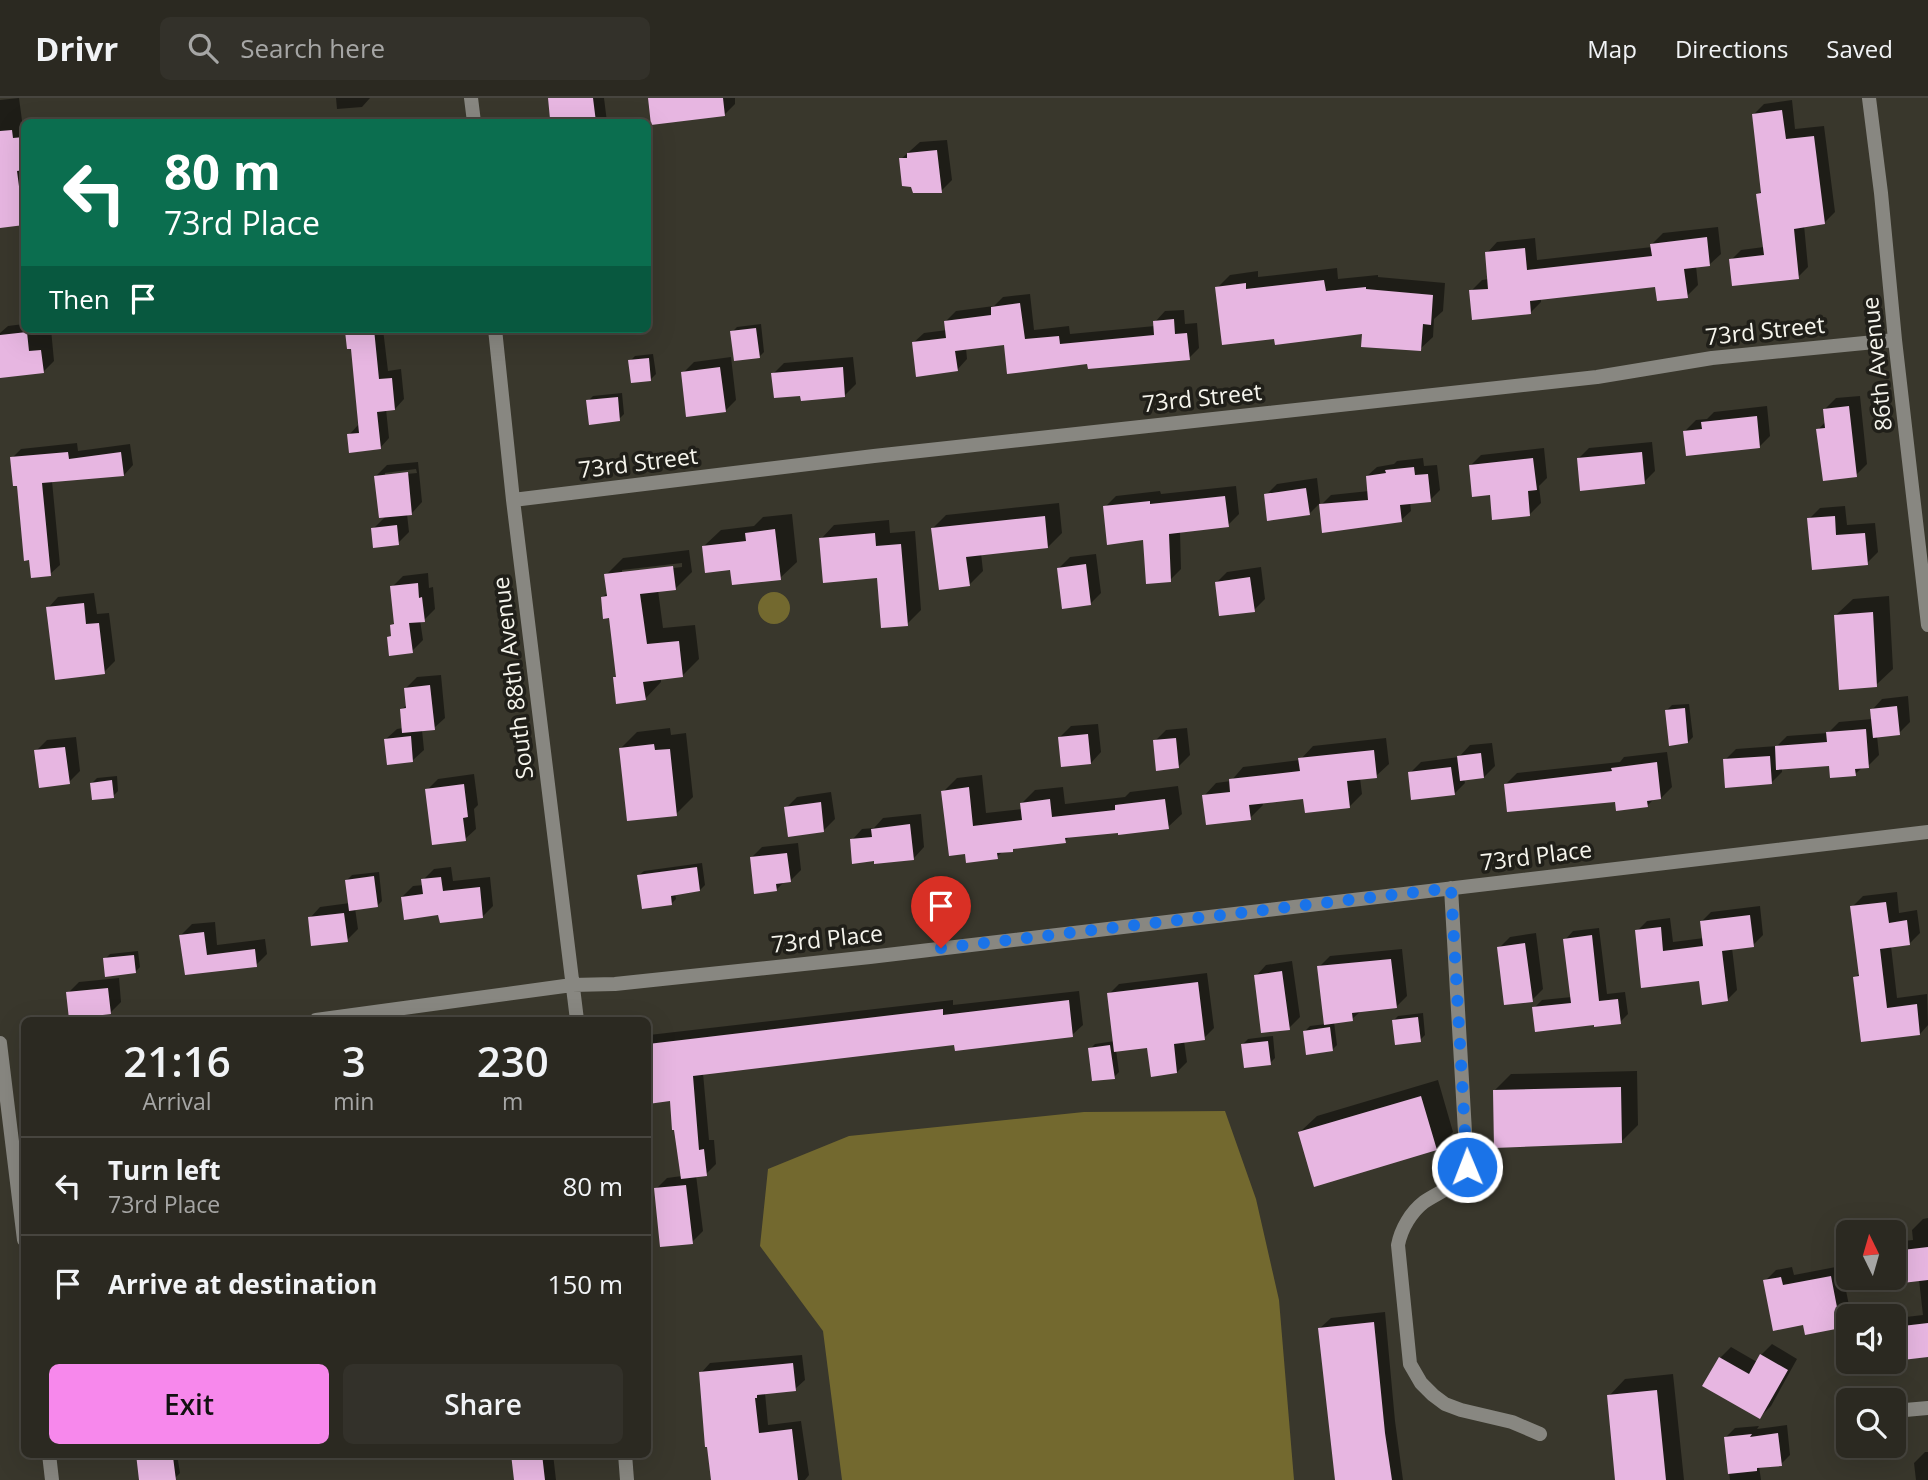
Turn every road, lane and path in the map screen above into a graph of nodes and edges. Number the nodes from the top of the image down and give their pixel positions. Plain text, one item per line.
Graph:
1 (471, 98) edge
2 (1868, 98) edge
3 (474, 119) edge
4 (495, 333) edge
5 (1895, 340) junction
6 (513, 500) junction
7 (1928, 625) edge
8 (1928, 832) edge
9 (1451, 888) junction
10 (572, 985) junction
11 (338, 1017) edge
12 (577, 1017) edge
13 (0, 1043) edge
14 (2, 1074) edge
15 (20, 1168) edge
16 (21, 1186) edge
17 (1928, 1408) edge
18 (1906, 1410) edge
19 (1540, 1434) dead end
20 (49, 1458) edge
21 (625, 1458) edge
22 (52, 1480) edge
23 (628, 1480) edge

1 - 3 street
2 - 5 street, 86th Avenue
4 - 6 street, South 88th Avenue
5 - 6 street, 73rd Street
5 - 7 street, 86th Avenue
6 - 10 street, South 88th Avenue
8 - 9 street, 73rd Place
9 - 10 street, 73rd Place
9 - 19 street
10 - 11 street, 73rd Place
10 - 12 street, South 88th Avenue
13 - 14 street
14 - 15 street
15 - 16 street
17 - 18 street
20 - 22 street
21 - 23 street

